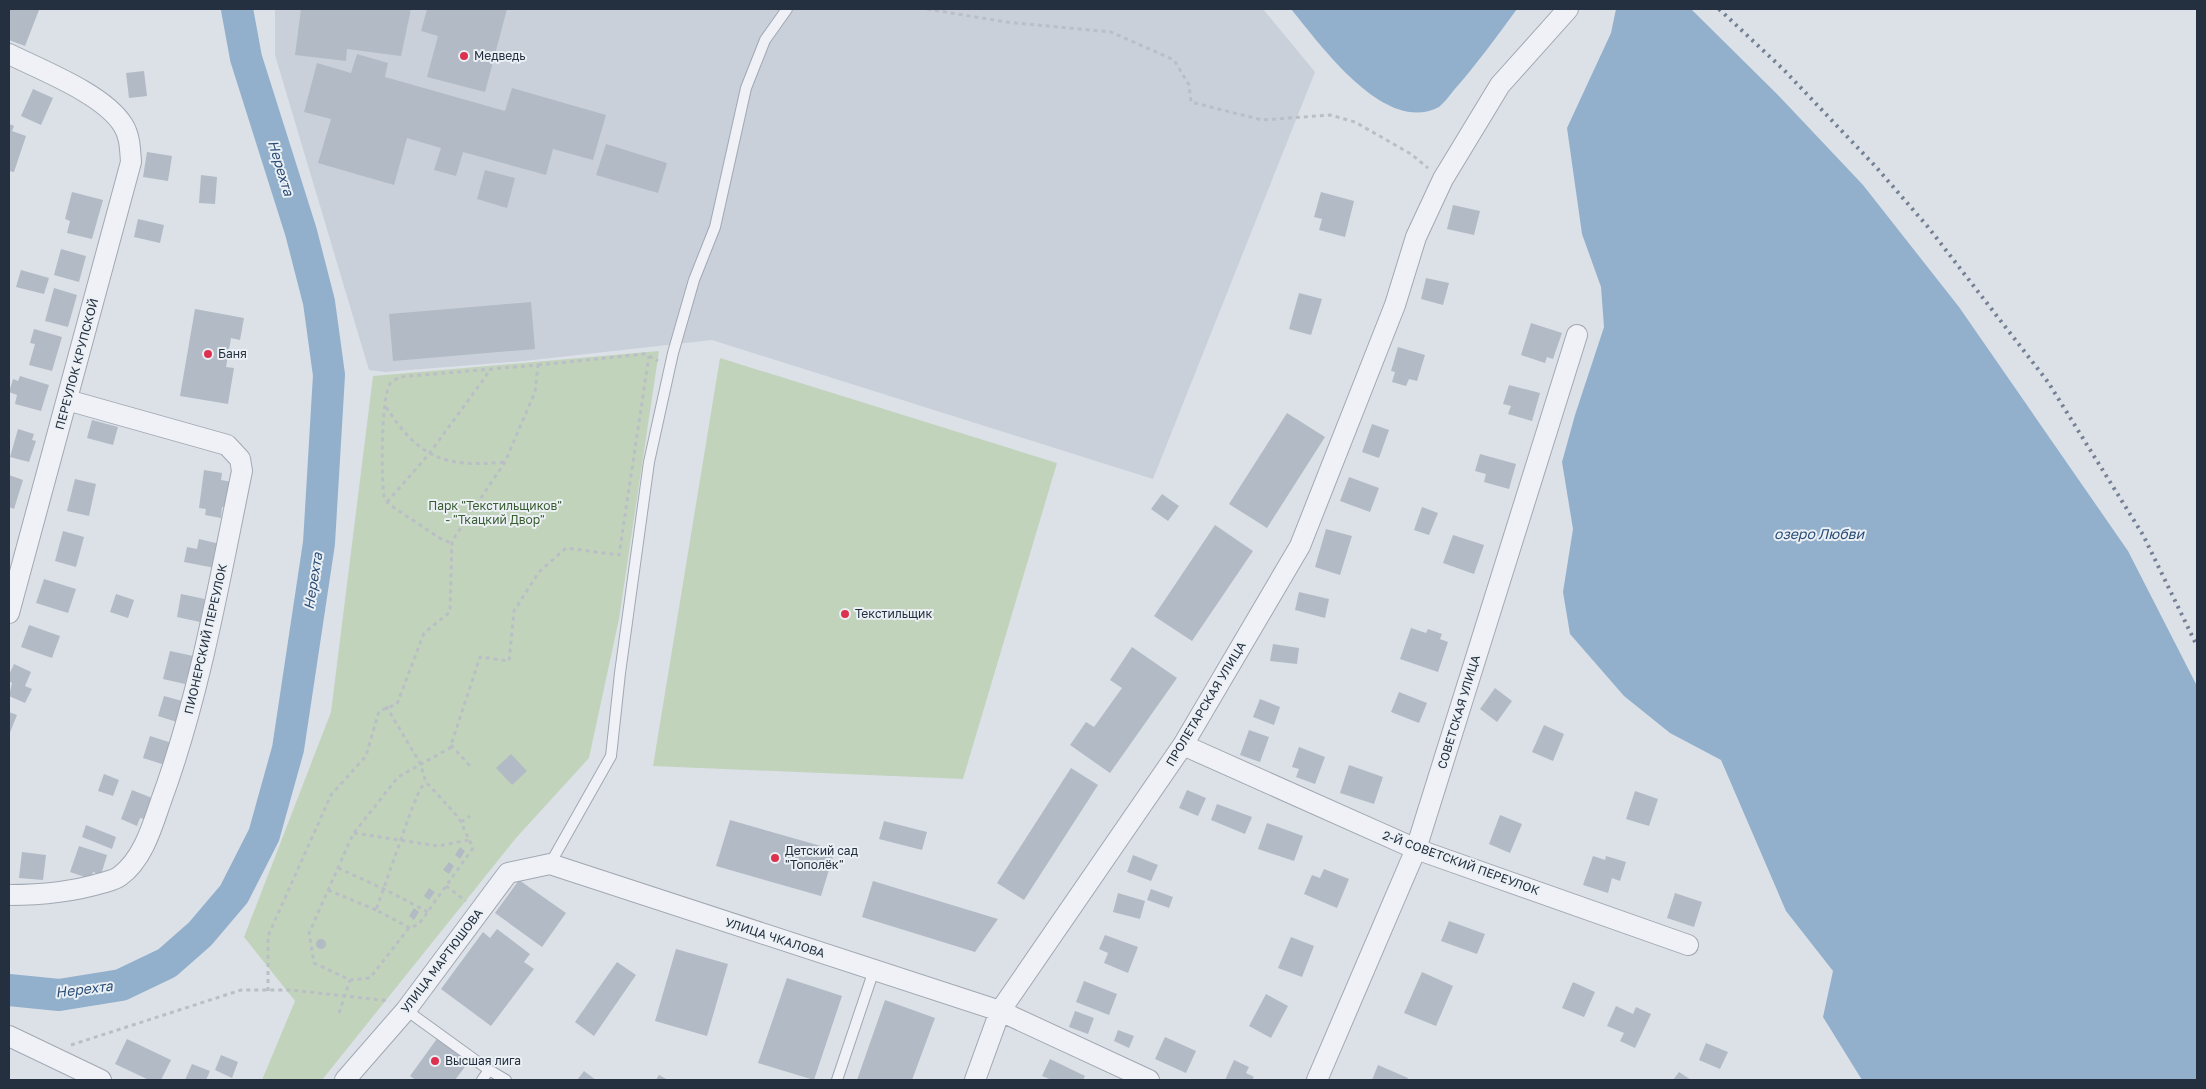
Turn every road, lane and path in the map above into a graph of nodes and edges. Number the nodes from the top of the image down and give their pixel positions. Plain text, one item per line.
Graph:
1 (787, 9) edge
2 (927, 9) edge
3 (1568, 9) edge
4 (9, 54) edge
5 (1443, 179) junction
6 (1577, 335) dead end
7 (649, 356) junction
8 (538, 365) junction
9 (670, 367) junction
10 (489, 369) junction
11 (67, 400) junction
12 (386, 406) junction
13 (429, 454) junction
14 (505, 462) junction
15 (387, 502) junction
16 (451, 542) junction
17 (9, 613) edge
18 (386, 706) junction
19 (451, 745) junction
20 (1183, 745) junction
21 (420, 763) junction
22 (470, 766) dead end
23 (426, 782) junction
24 (470, 816) dead end
25 (461, 822) junction
26 (354, 833) junction
27 (402, 839) junction
28 (469, 840) junction
29 (1416, 849) junction
30 (550, 864) junction
31 (338, 868) junction
32 (446, 886) junction
33 (384, 889) junction
34 (328, 890) junction
35 (9, 895) edge
36 (376, 910) junction
37 (428, 912) junction
38 (479, 912) junction
39 (410, 928) junction
40 (1688, 945) dead end
41 (874, 970) junction
42 (350, 980) junction
43 (268, 991) junction
44 (406, 1010) junction
45 (1000, 1011) junction
46 (339, 1013) dead end
47 (9, 1036) edge
48 (46, 1053) junction
49 (490, 1070) junction
50 (101, 1080) edge
51 (345, 1080) edge
52 (482, 1080) edge
53 (506, 1080) edge
54 (836, 1080) edge
55 (975, 1080) edge
56 (1149, 1080) edge
57 (1317, 1080) edge

1 - 9 lane
2 - 5 path
3 - 5 street, ПРОЛЕТАРСКАЯ УЛИЦА
4 - 11 street, ПЕРЕУЛОК КРУПСКОЙ
5 - 20 street, ПРОЛЕТАРСКАЯ УЛИЦА
6 - 29 street, СОВЕТСКАЯ УЛИЦА
7 - 8 path
7 - 9 path
7 - 19 path
8 - 10 path
8 - 14 path
9 - 30 lane
10 - 12 path
10 - 13 path
11 - 17 street, ПЕРЕУЛОК КРУПСКОЙ
11 - 35 street, ПИОНЕРСКИЙ ПЕРЕУЛОК
12 - 13 path
12 - 15 path
13 - 14 path
13 - 15 path
14 - 16 path
15 - 16 path
16 - 18 path
18 - 21 path
18 - 43 path
19 - 21 path
19 - 22 path
20 - 29 street, 2-Й СОВЕТСКИЙ ПЕРЕУЛОК
20 - 45 street, ПРОЛЕТАРСКАЯ УЛИЦА
21 - 23 path
21 - 26 path
23 - 25 path
23 - 27 path
24 - 25 path
25 - 28 path
26 - 27 path
26 - 31 path
27 - 28 path
27 - 33 path
28 - 32 path
29 - 40 street, 2-Й СОВЕТСКИЙ ПЕРЕУЛОК
29 - 57 street, СОВЕТСКАЯ УЛИЦА
30 - 38 street, УЛИЦА МАРТЮШОВА
30 - 41 street, УЛИЦА ЧКАЛОВА
31 - 33 path
31 - 34 path
32 - 37 path
32 - 38 path
33 - 36 path
33 - 37 path
34 - 36 path
34 - 42 path
36 - 39 path
37 - 39 path
38 - 44 street, УЛИЦА МАРТЮШОВА
39 - 42 path
41 - 45 street, УЛИЦА ЧКАЛОВА
41 - 54 lane
42 - 46 path, bridge
43 - 44 path
43 - 48 path
44 - 49 lane
44 - 51 street, УЛИЦА МАРТЮШОВА
45 - 55 street, ПРОЛЕТАРСКАЯ УЛИЦА
45 - 56 street, УЛИЦА ЧКАЛОВА
47 - 48 street
48 - 50 street
49 - 52 lane
49 - 53 lane

